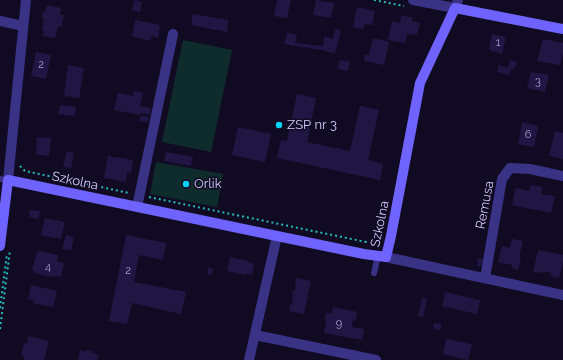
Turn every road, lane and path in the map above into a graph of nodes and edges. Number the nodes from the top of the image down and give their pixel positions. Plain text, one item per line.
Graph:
1 (26, 0) edge
2 (413, 0) edge
3 (456, 4) edge
4 (0, 21) edge
5 (23, 26) junction
6 (563, 29) edge
7 (173, 34) dead end
8 (563, 176) edge
9 (4, 180) edge
10 (137, 207) junction
11 (277, 236) junction
12 (4, 246) edge
13 (382, 257) junction
14 (374, 273) dead end
15 (485, 278) junction
16 (563, 295) edge
17 (0, 308) edge
18 (255, 335) junction
19 (250, 360) edge
20 (376, 360) edge

1 - 5 street
2 - 3 street
3 - 6 street
3 - 13 street, Szkolna
4 - 5 street
5 - 9 street
7 - 10 street
8 - 15 street, Remusa
9 - 10 street, Szkolna
9 - 12 street
10 - 11 street, Szkolna
11 - 13 street, Szkolna
11 - 18 street
12 - 17 path
13 - 14 lane
13 - 15 street
15 - 16 street
18 - 19 street
18 - 20 street

